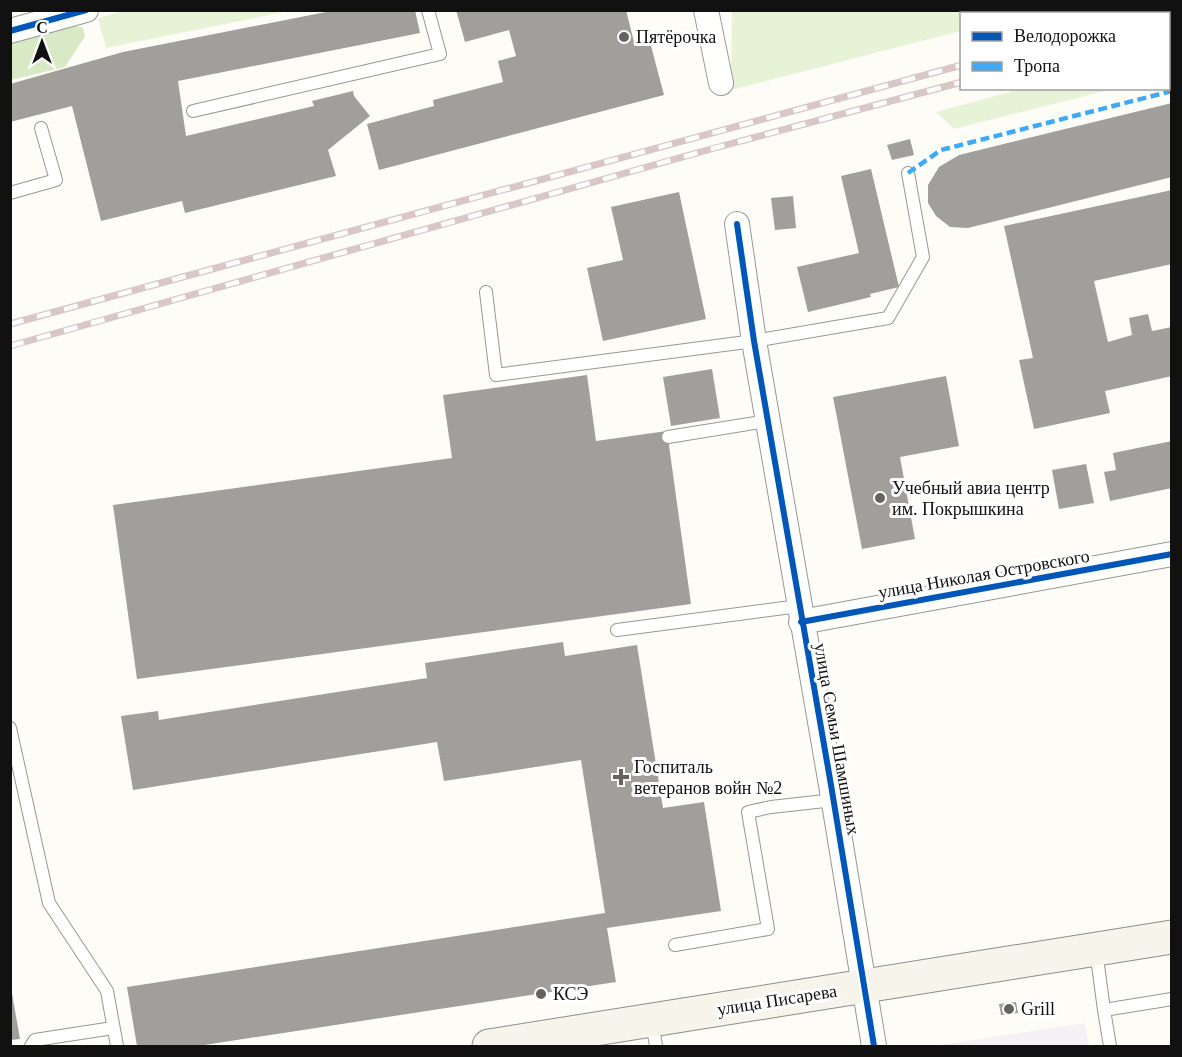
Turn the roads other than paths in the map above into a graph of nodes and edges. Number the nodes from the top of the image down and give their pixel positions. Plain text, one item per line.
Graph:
1 (86, 10) edge
2 (428, 10) edge
3 (706, 10) edge
4 (10, 31) edge
5 (721, 83) dead end
6 (193, 111) dead end
7 (41, 128) dead end
8 (908, 173) dead end
9 (10, 193) edge
10 (737, 224) dead end
11 (486, 292) dead end
12 (754, 341) junction
13 (767, 421) junction
14 (668, 437) dead end
15 (1172, 554) edge
16 (800, 614) junction
17 (616, 630) dead end
18 (10, 728) edge
19 (834, 800) junction
20 (1172, 937) edge
21 (675, 945) dead end
22 (1096, 949) junction
23 (863, 986) junction
24 (1172, 999) edge
25 (1104, 1010) junction
26 (113, 1028) junction
27 (654, 1033) edge
28 (31, 1047) edge
29 (117, 1047) edge
30 (489, 1047) edge
31 (874, 1047) edge
32 (1110, 1047) edge

1 - 4 street
2 - 6 lane
3 - 5 street
7 - 9 lane
8 - 12 lane
10 - 12 street, улица Семьи Шамшиных
11 - 12 lane
12 - 13 street, улица Семьи Шамшиных
13 - 14 lane
13 - 16 street, улица Семьи Шамшиных
15 - 16 street, улица Николая Островского
16 - 17 lane
16 - 19 street, улица Семьи Шамшиных
18 - 26 lane
19 - 21 lane
19 - 23 street, улица Семьи Шамшиных
20 - 22 main road, улица Писарева
22 - 23 main road, улица Писарева
22 - 25 lane
23 - 27 main road, улица Писарева
23 - 31 street, улица Семьи Шамшиных
24 - 25 lane
25 - 32 lane
26 - 28 lane
26 - 29 lane
27 - 30 main road, улица Писарева

